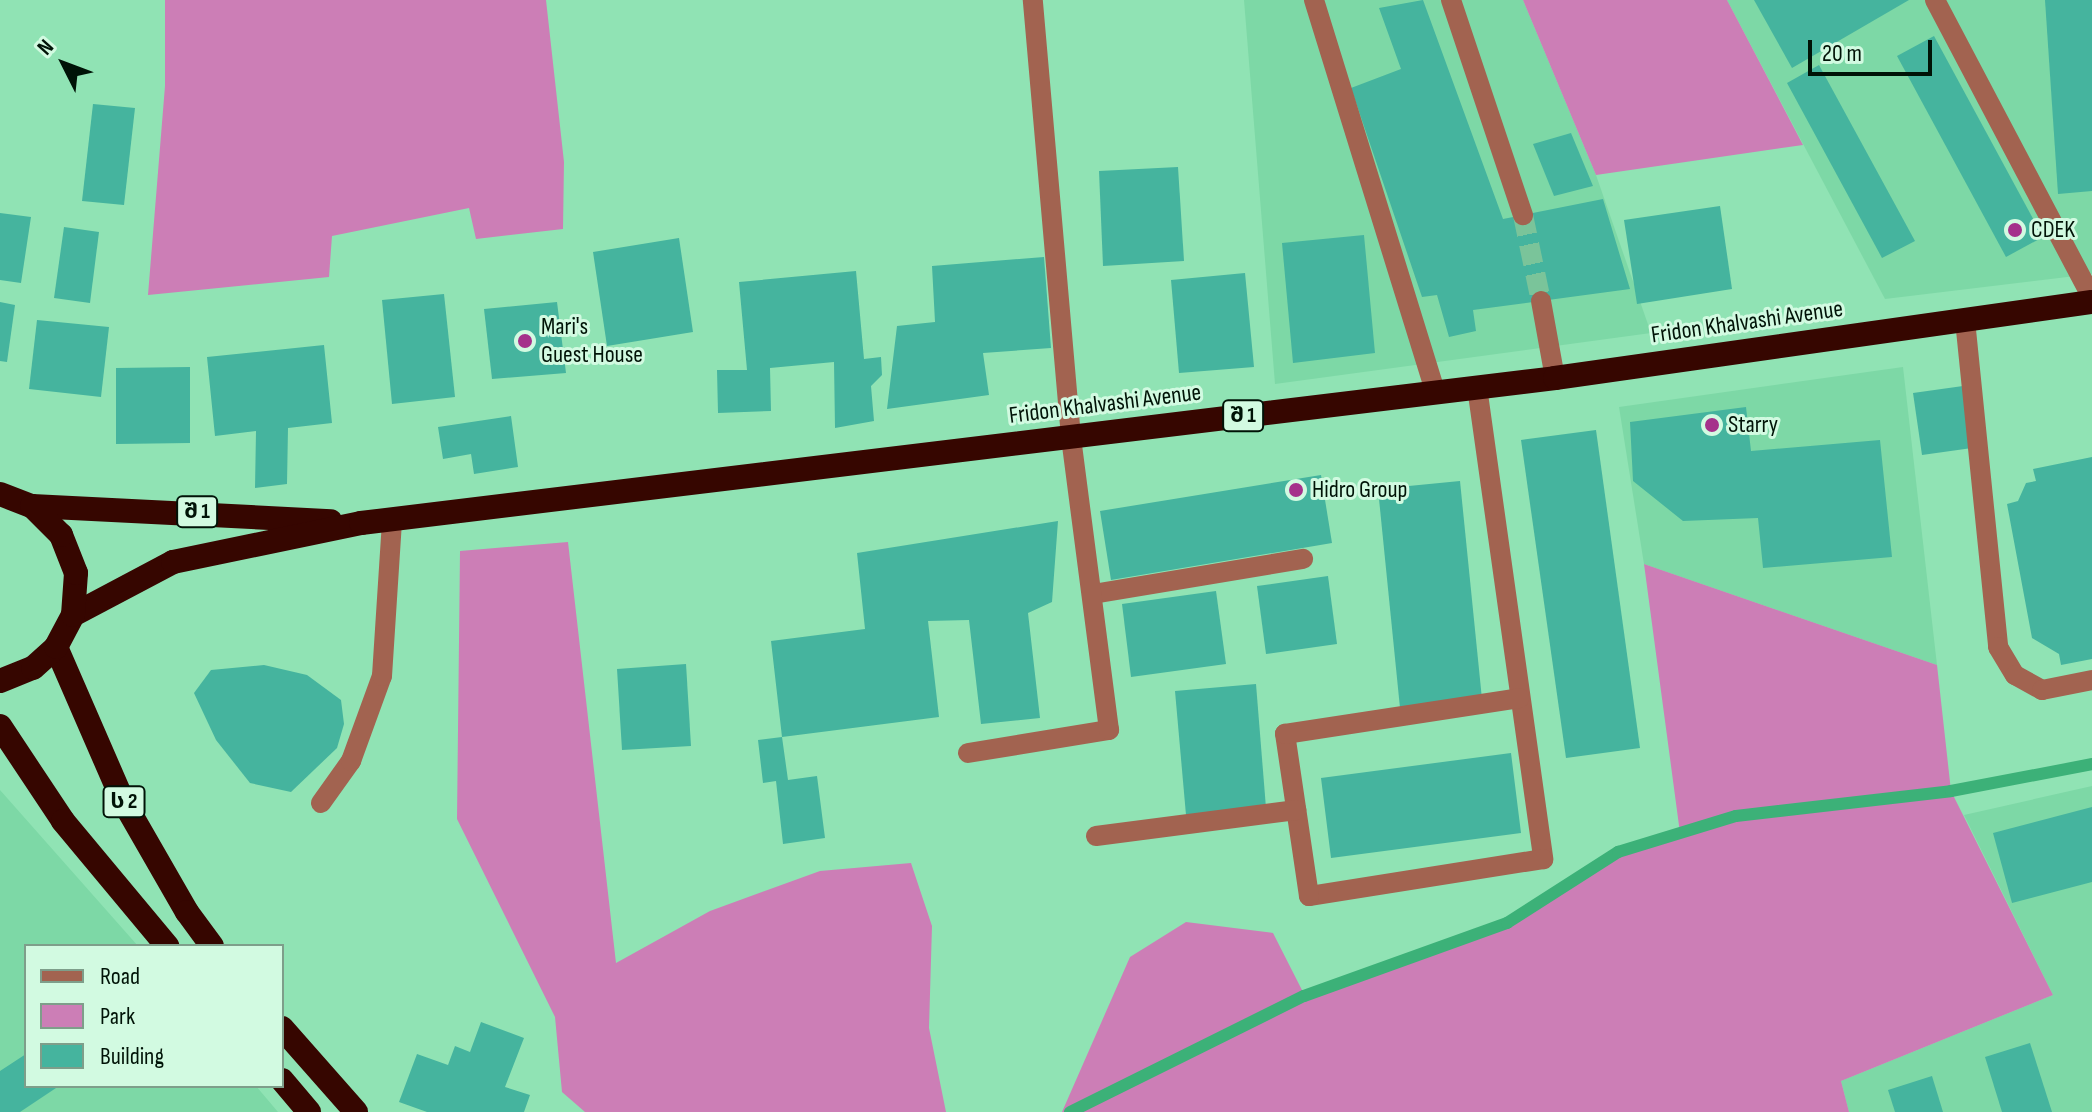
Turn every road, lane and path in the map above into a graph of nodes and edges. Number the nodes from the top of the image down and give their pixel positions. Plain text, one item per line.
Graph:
1 (1033, 0) edge
2 (1314, 0) edge
3 (1451, 0) edge
4 (1935, 0) edge
5 (1523, 215) tunnel mouth
6 (2092, 300) edge
7 (1541, 301) tunnel mouth
8 (1965, 320) junction
9 (1555, 378) junction
10 (1477, 387) junction
11 (1435, 392) junction
12 (1071, 437) junction
13 (0, 494) edge
14 (32, 506) junction
15 (392, 520) junction
16 (361, 523) junction
17 (1303, 559) dead end
18 (1093, 594) junction
19 (73, 615) junction
20 (56, 647) junction
21 (2092, 680) edge
22 (0, 681) edge
23 (1519, 698) junction
24 (0, 726) edge
25 (968, 753) dead end
26 (321, 803) dead end
27 (1296, 810) junction
28 (1096, 836) dead end
29 (165, 944) edge
30 (211, 944) edge
31 (284, 1030) edge
32 (284, 1082) edge
33 (309, 1112) edge
34 (356, 1112) edge

1 - 12 street
2 - 11 street
3 - 5 street
4 - 6 street
6 - 8 highway, Fridon Khalvashi Avenue / შ 1
7 - 9 street
8 - 9 highway, Fridon Khalvashi Avenue / შ 1
8 - 21 street
9 - 10 highway, Fridon Khalvashi Avenue / შ 1
10 - 11 highway, Fridon Khalvashi Avenue / შ 1
10 - 23 street
11 - 12 highway, Fridon Khalvashi Avenue / შ 1
12 - 15 highway, Fridon Khalvashi Avenue / შ 1
12 - 18 street
13 - 14 highway
14 - 16 highway, შ 1
14 - 19 highway
15 - 16 highway, Fridon Khalvashi Avenue / შ 1
15 - 26 street
16 - 19 highway, შ 1
17 - 18 street
18 - 25 street
19 - 20 highway
20 - 22 highway
20 - 30 highway, ს 2
23 - 27 street
23 - 27 street
24 - 29 highway, ს 2
27 - 28 street
31 - 34 highway
32 - 33 highway

